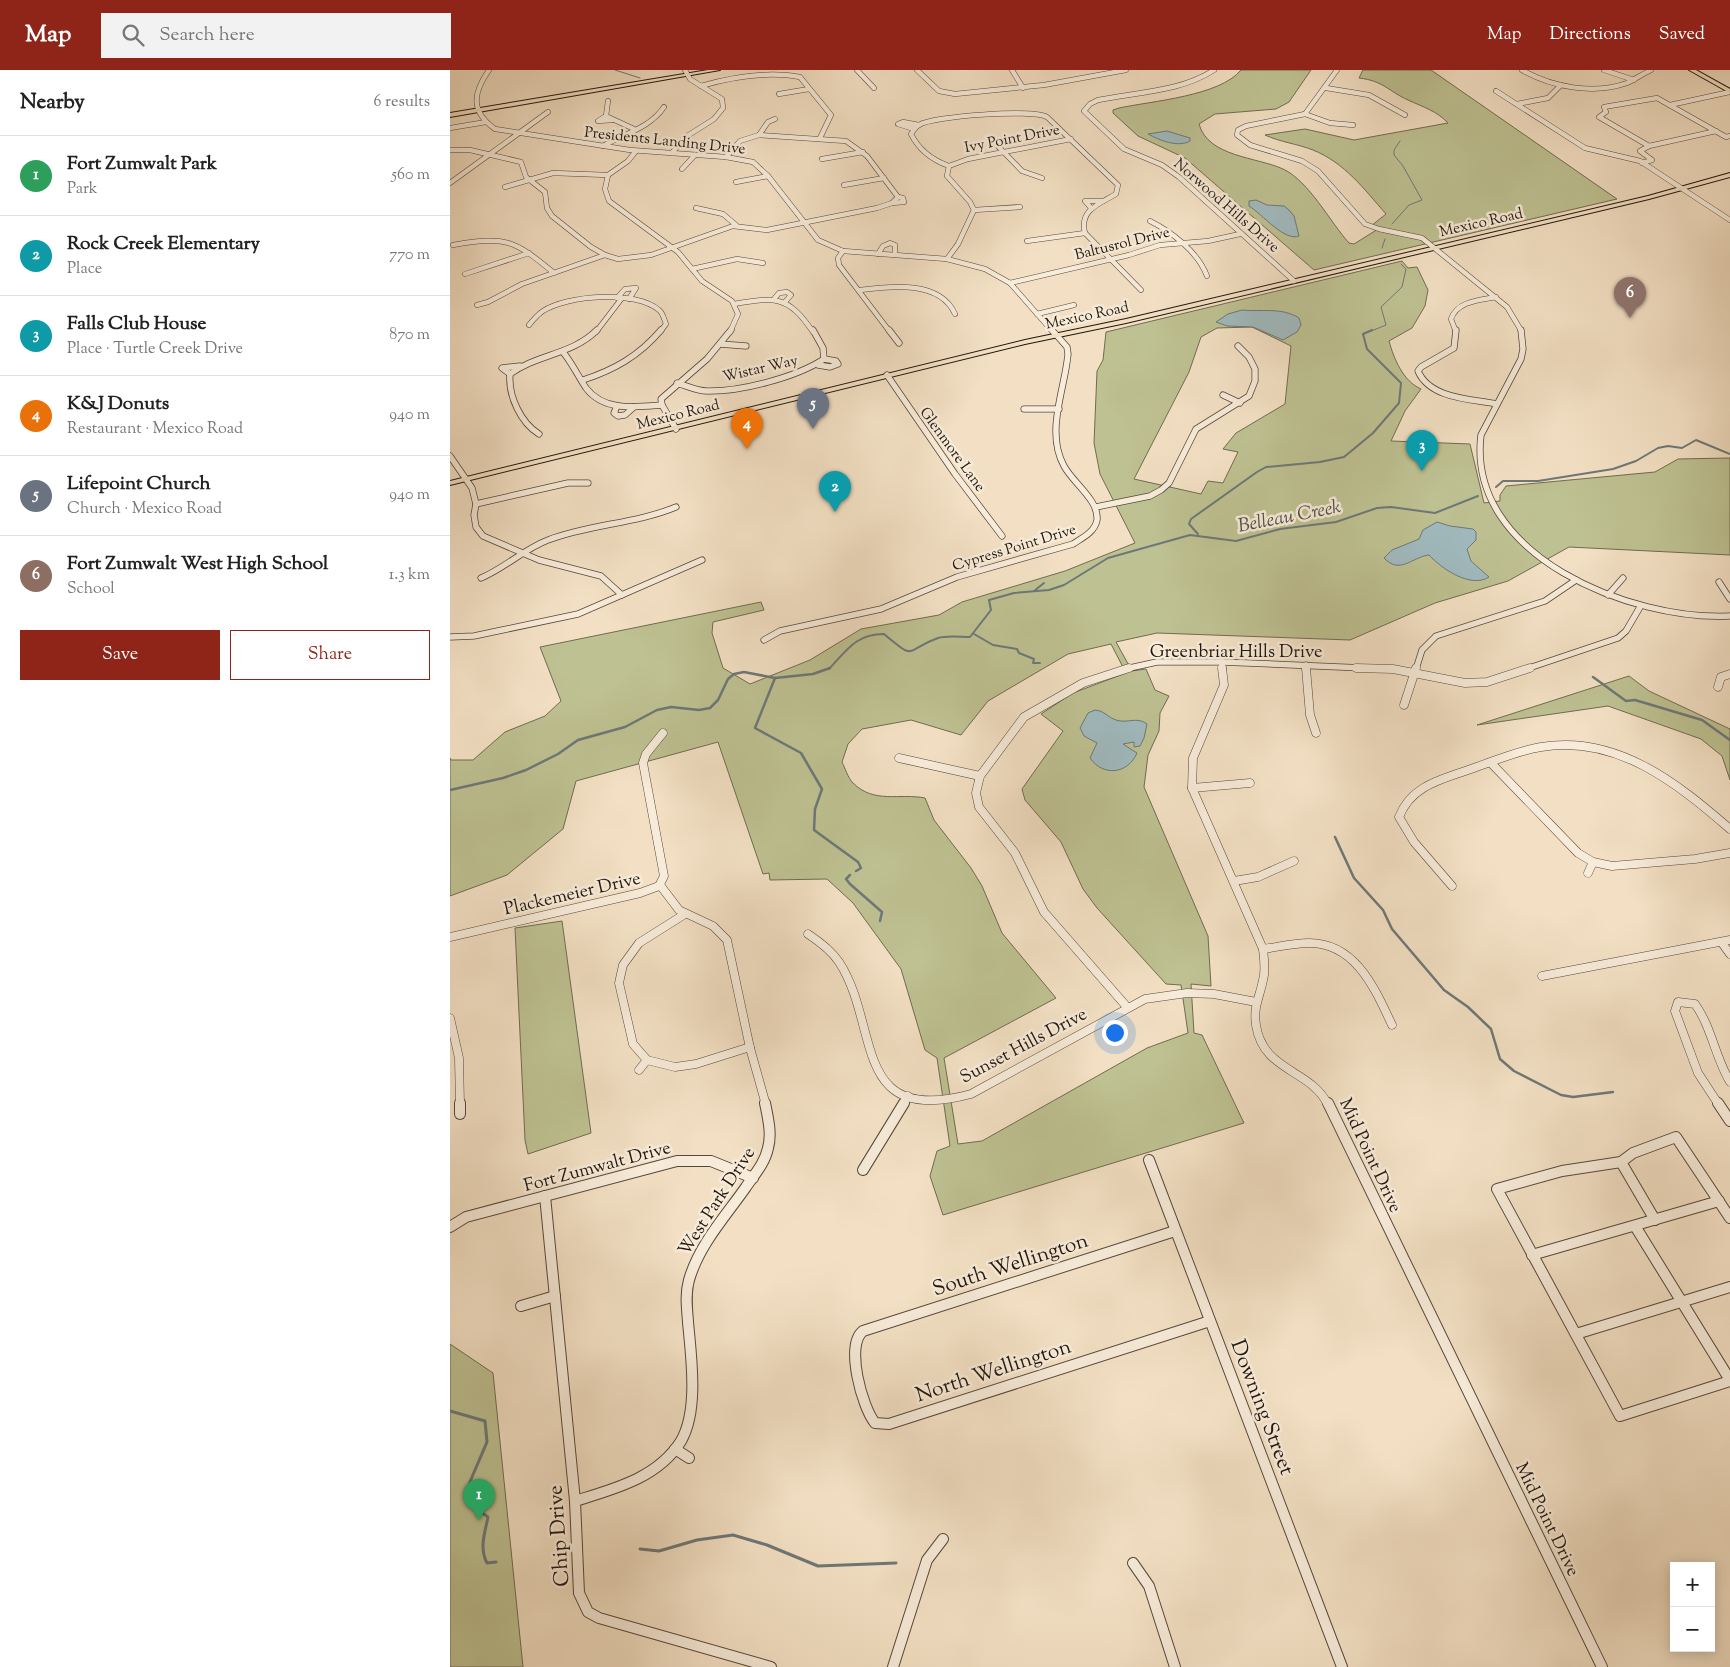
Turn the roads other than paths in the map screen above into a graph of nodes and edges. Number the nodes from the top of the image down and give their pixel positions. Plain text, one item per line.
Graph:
1 (489, 70) edge
2 (718, 70) edge
3 (789, 70) edge
4 (856, 70) edge
5 (917, 70) edge
6 (1012, 70) edge
7 (1126, 70) edge
8 (1214, 70) edge
9 (1337, 70) edge
10 (1522, 70) edge
11 (1604, 70) edge
12 (1651, 70) edge
13 (1692, 70) edge
14 (784, 72) junction
15 (794, 72) edge
16 (686, 73) edge
17 (1634, 80) junction
18 (1561, 85) junction
19 (701, 86) junction
20 (874, 88) dead end
21 (1023, 88) junction
22 (1326, 88) junction
23 (809, 89) junction
24 (1496, 91) dead end
25 (943, 92) junction
26 (1730, 92) edge
27 (778, 94) dead end
28 (934, 97) dead end
29 (608, 101) dead end
30 (1517, 104) junction
31 (1670, 105) junction
32 (664, 106) dead end
33 (480, 111) junction
34 (548, 112) dead end
35 (1305, 114) junction
36 (1405, 115) dead end
37 (450, 116) edge
38 (606, 116) junction
39 (775, 119) dead end
40 (612, 120) junction
41 (486, 122) junction
42 (919, 125) junction
43 (1233, 125) dead end
44 (1353, 125) dead end
45 (450, 128) edge
46 (1241, 128) junction
47 (634, 129) junction
48 (914, 129) junction
49 (1716, 131) junction
50 (517, 134) junction
51 (759, 135) junction
52 (1729, 137) edge
53 (820, 138) junction
54 (1071, 139) junction
55 (992, 140) dead end
56 (603, 146) junction
57 (1649, 146) junction
58 (450, 150) edge
59 (636, 151) junction
60 (863, 152) junction
61 (1004, 152) junction
62 (672, 153) junction
63 (490, 154) junction
64 (695, 155) junction
65 (726, 157) junction
66 (822, 159) dead end
67 (1642, 163) junction
68 (949, 166) junction
69 (682, 169) dead end
70 (608, 175) junction
71 (1730, 175) edge
72 (768, 176) junction
73 (884, 178) junction
74 (1042, 178) dead end
75 (528, 180) junction
76 (736, 182) dead end
77 (450, 183) edge
78 (844, 185) dead end
79 (505, 187) dead end
80 (1681, 189) junction
81 (898, 197) junction
82 (1103, 201) junction
83 (892, 203) junction
84 (696, 208) dead end
85 (1020, 208) dead end
86 (1091, 208) junction
87 (974, 210) junction
88 (1730, 220) edge
89 (1150, 221) dead end
90 (804, 223) junction
91 (736, 225) junction
92 (1085, 233) junction
93 (1240, 234) junction
94 (1028, 241) dead end
95 (1179, 242) junction
96 (453, 245) dead end
97 (672, 247) junction
98 (1434, 248) junction
99 (843, 251) junction
100 (529, 253) junction
101 (878, 254) junction
102 (605, 255) junction
103 (895, 255) junction
104 (947, 259) junction
105 (1111, 259) junction
106 (763, 262) dead end
107 (692, 269) junction
108 (554, 273) junction
109 (465, 274) dead end
110 (1207, 276) dead end
111 (1294, 281) junction
112 (1010, 283) junction
113 (860, 290) junction
114 (1141, 290) dead end
115 (1496, 297) junction
116 (619, 298) junction
117 (628, 299) junction
118 (774, 299) junction
119 (786, 302) junction
120 (734, 304) junction
121 (476, 305) dead end
122 (1074, 305) dead end
123 (956, 314) dead end
124 (1037, 314) junction
125 (529, 325) dead end
126 (1056, 335) junction
127 (899, 343) dead end
128 (720, 344) junction
129 (746, 346) dead end
130 (1238, 346) dead end
131 (563, 352) junction
132 (824, 359) junction
133 (818, 365) junction
134 (520, 366) junction
135 (510, 374) junction
136 (887, 375) junction
137 (583, 380) junction
138 (677, 384) junction
139 (1223, 395) dead end
140 (1240, 403) junction
141 (1497, 404) junction
142 (662, 405) junction
143 (617, 406) junction
144 (634, 407) junction
145 (1024, 409) dead end
146 (1059, 409) junction
147 (676, 429) junction
148 (539, 434) dead end
149 (450, 456) edge
150 (467, 479) junction
151 (450, 483) edge
152 (588, 483) dead end
153 (476, 504) junction
154 (676, 507) dead end
155 (1096, 507) junction
156 (1002, 536) dead end
157 (524, 554) junction
158 (702, 560) dead end
159 (481, 578) dead end
160 (1623, 578) dead end
161 (1576, 580) junction
162 (1719, 582) dead end
163 (899, 592) dead end
164 (622, 595) junction
165 (1608, 595) junction
166 (906, 598) junction
167 (1730, 599) edge
168 (1640, 607) junction
169 (1730, 616) edge
170 (450, 637) edge
171 (764, 640) dead end
172 (1222, 662) junction
173 (1306, 665) junction
174 (1416, 672) junction
175 (1730, 674) edge
176 (1718, 688) dead end
177 (1404, 705) dead end
178 (663, 733) dead end
179 (1316, 733) dead end
180 (899, 758) dead end
181 (1491, 763) junction
182 (980, 776) junction
183 (1250, 784) dead end
184 (1192, 788) junction
185 (1730, 829) edge
186 (1730, 853) edge
187 (1294, 860) dead end
188 (1594, 862) junction
189 (1588, 874) dead end
190 (1234, 881) junction
191 (660, 885) junction
192 (1452, 886) dead end
193 (685, 914) junction
194 (808, 934) dead end
195 (450, 937) edge
196 (1726, 941) edge
197 (1264, 950) junction
198 (1730, 954) edge
199 (1542, 976) dead end
200 (1256, 1002) junction
201 (1127, 1007) junction
202 (450, 1018) edge
203 (1392, 1025) dead end
204 (750, 1047) junction
205 (647, 1060) junction
206 (639, 1070) dead end
207 (1730, 1082) edge
208 (908, 1096) junction
209 (460, 1114) dead end
210 (1730, 1121) edge
211 (1149, 1160) dead end
212 (1621, 1162) junction
213 (864, 1170) dead end
214 (753, 1178) junction
215 (545, 1196) junction
216 (1719, 1201) junction
217 (1730, 1218) edge
218 (1655, 1220) junction
219 (1635, 1226) junction
220 (450, 1227) edge
221 (1175, 1231) junction
222 (1532, 1255) junction
223 (1730, 1287) edge
224 (555, 1296) junction
225 (1682, 1302) junction
226 (521, 1306) dead end
227 (1210, 1321) junction
228 (1576, 1334) junction
229 (858, 1335) joint
230 (1730, 1380) edge
231 (675, 1449) junction
232 (689, 1458) dead end
233 (575, 1501) junction
234 (943, 1539) dead end
235 (1133, 1563) dead end
236 (765, 1666) edge
237 (893, 1667) edge
238 (1175, 1667) edge
239 (1342, 1667) edge
240 (1602, 1667) edge

1 - 33 street
2 - 16 main road
3 - 14 street
4 - 20 street
5 - 25 street
6 - 21 street
7 - 21 street
8 - 93 street, Norwood Hills Drive
9 - 22 street
10 - 18 street
11 - 17 street
12 - 17 street
13 - 26 main road
14 - 15 street
14 - 19 street
15 - 23 street
16 - 19 street
16 - 33 main road
17 - 18 street
18 - 30 street
19 - 62 street
21 - 25 street
22 - 35 street
22 - 36 street
23 - 27 street
23 - 53 street
24 - 30 street
25 - 28 street
26 - 31 street
29 - 38 street
30 - 67 street
31 - 49 street
31 - 57 street
32 - 47 street
33 - 37 main road
33 - 41 street
34 - 50 street
35 - 44 street
35 - 46 street
38 - 40 street
38 - 40 street
39 - 51 street
40 - 47 street
41 - 45 street
41 - 50 street, Presidents Landing Drive
42 - 48 street
42 - 48 street
42 - 54 street
43 - 46 street
46 - 98 street
47 - 56 street
48 - 68 street
49 - 52 street
49 - 57 street
50 - 56 street, Presidents Landing Drive
50 - 63 street
51 - 53 street
51 - 65 street
53 - 60 street
54 - 61 street, Ivy Point Drive
54 - 82 street
55 - 61 street
56 - 59 street, Presidents Landing Drive
57 - 67 street
58 - 63 street
59 - 62 street, Presidents Landing Drive
59 - 70 street
60 - 66 street
60 - 73 street
61 - 68 street, Ivy Point Drive
61 - 74 street
62 - 64 street, Presidents Landing Drive
63 - 75 street
63 - 77 street
64 - 65 street, Presidents Landing Drive
64 - 69 street
65 - 72 street, Presidents Landing Drive
67 - 80 street
68 - 87 street, Ivy Point Drive
70 - 75 street
70 - 97 street
71 - 80 main road, Mexico Road
72 - 76 street
72 - 90 street, Presidents Landing Drive
73 - 78 street
73 - 81 street
75 - 79 street
75 - 102 street
80 - 88 street
80 - 98 main road, Mexico Road
81 - 83 street
81 - 83 street
82 - 86 street
82 - 86 street
83 - 90 street
84 - 91 street
85 - 87 street
86 - 92 street
87 - 104 street
89 - 95 street
90 - 91 street
90 - 99 street, Presidents Landing Drive
91 - 97 street
92 - 94 street
92 - 105 street
93 - 95 street, Baltusrol Drive
93 - 111 street, Norwood Hills Drive
95 - 105 street, Baltusrol Drive
95 - 110 street
96 - 100 street
97 - 102 street
97 - 107 street
98 - 111 main road, Mexico Road
98 - 115 street
99 - 101 street, Presidents Landing Drive
99 - 113 street
100 - 108 street
100 - 109 street
101 - 103 street, Presidents Landing Drive
101 - 103 street, Presidents Landing Drive
102 - 108 street
103 - 104 street, Presidents Landing Drive
104 - 112 street, Presidents Landing Drive
105 - 112 street, Baltusrol Drive
105 - 114 street
106 - 107 street
107 - 120 street
108 - 121 street
111 - 126 main road, Mexico Road
112 - 124 street, Presidents Landing Drive
113 - 123 street
113 - 127 street
115 - 141 street
115 - 141 street
116 - 117 street
116 - 117 street
116 - 125 street
116 - 131 street
117 - 137 street
118 - 119 street, Wistar Way
118 - 119 street, Wistar Way
118 - 120 street, Wistar Way
119 - 132 street, Wistar Way
120 - 128 street
122 - 124 street
124 - 126 street, Presidents Landing Drive
126 - 136 main road, Mexico Road
126 - 146 street, Cypress Point Drive
128 - 129 street
128 - 138 street
130 - 140 street
131 - 134 street
131 - 137 street
132 - 133 street, Wistar Way
132 - 133 street, Wistar Way
133 - 138 street, Wistar Way
134 - 135 street
134 - 135 street
135 - 148 street
136 - 147 main road, Mexico Road
136 - 156 street, Glenmore Lane
137 - 143 street
138 - 142 street
139 - 140 street
140 - 155 street
141 - 161 street
142 - 144 street
142 - 147 street
143 - 144 street
143 - 144 street
145 - 146 street
146 - 155 street, Cypress Point Drive
147 - 150 main road, Mexico Road
149 - 150 street
150 - 151 main road, Mexico Road
150 - 153 street
152 - 153 street
153 - 157 street
154 - 157 street
155 - 166 street, Cypress Point Drive
157 - 159 street
157 - 164 street
158 - 164 street
160 - 165 street
161 - 165 street
161 - 174 street
162 - 167 street
163 - 166 street
164 - 170 street
165 - 168 street
166 - 171 street, Cypress Point Drive
168 - 169 street
168 - 174 street, Greenbriar Hills Drive
172 - 173 street, Greenbriar Hills Drive
172 - 182 street, Greenbriar Hills Drive
172 - 184 street, Mid Point Drive
173 - 174 street, Greenbriar Hills Drive
173 - 179 street
174 - 177 street
175 - 176 street
178 - 191 street, Plackemeier Drive
180 - 182 street
181 - 185 street
181 - 188 street
181 - 192 street
182 - 201 street
183 - 184 street
184 - 190 street, Mid Point Drive
186 - 188 street
187 - 190 street
188 - 189 street
190 - 197 street, Mid Point Drive
191 - 193 street, West Park Drive
191 - 195 street, Plackemeier Drive
193 - 204 street, West Park Drive
193 - 205 street
194 - 208 street, Sunset Hills Drive
196 - 198 street
196 - 199 street
197 - 200 street, Mid Point Drive
197 - 203 street
200 - 201 street, Sunset Hills Drive
200 - 240 street, Mid Point Drive
201 - 208 street, Sunset Hills Drive
202 - 209 street
204 - 205 street
204 - 214 street, West Park Drive
205 - 206 street
207 - 210 street
208 - 213 street
211 - 221 street, Downing Street
212 - 216 street
212 - 218 street
212 - 222 street
214 - 215 street, Fort Zumwalt Drive
214 - 231 street, West Park Drive
215 - 220 street, Fort Zumwalt Drive
215 - 224 street, Chip Drive
216 - 217 street
216 - 218 street
218 - 219 street
219 - 222 street
219 - 225 street
221 - 227 street, Downing Street
221 - 229 street, South Wellington
222 - 228 street
223 - 225 street
224 - 226 street
224 - 233 street, Chip Drive
225 - 228 street
225 - 230 street
227 - 229 street, North Wellington
227 - 239 street, Downing Street
228 - 230 street
231 - 232 street
231 - 233 street, West Park Drive
233 - 236 street, Chip Drive
234 - 237 street
235 - 238 street

